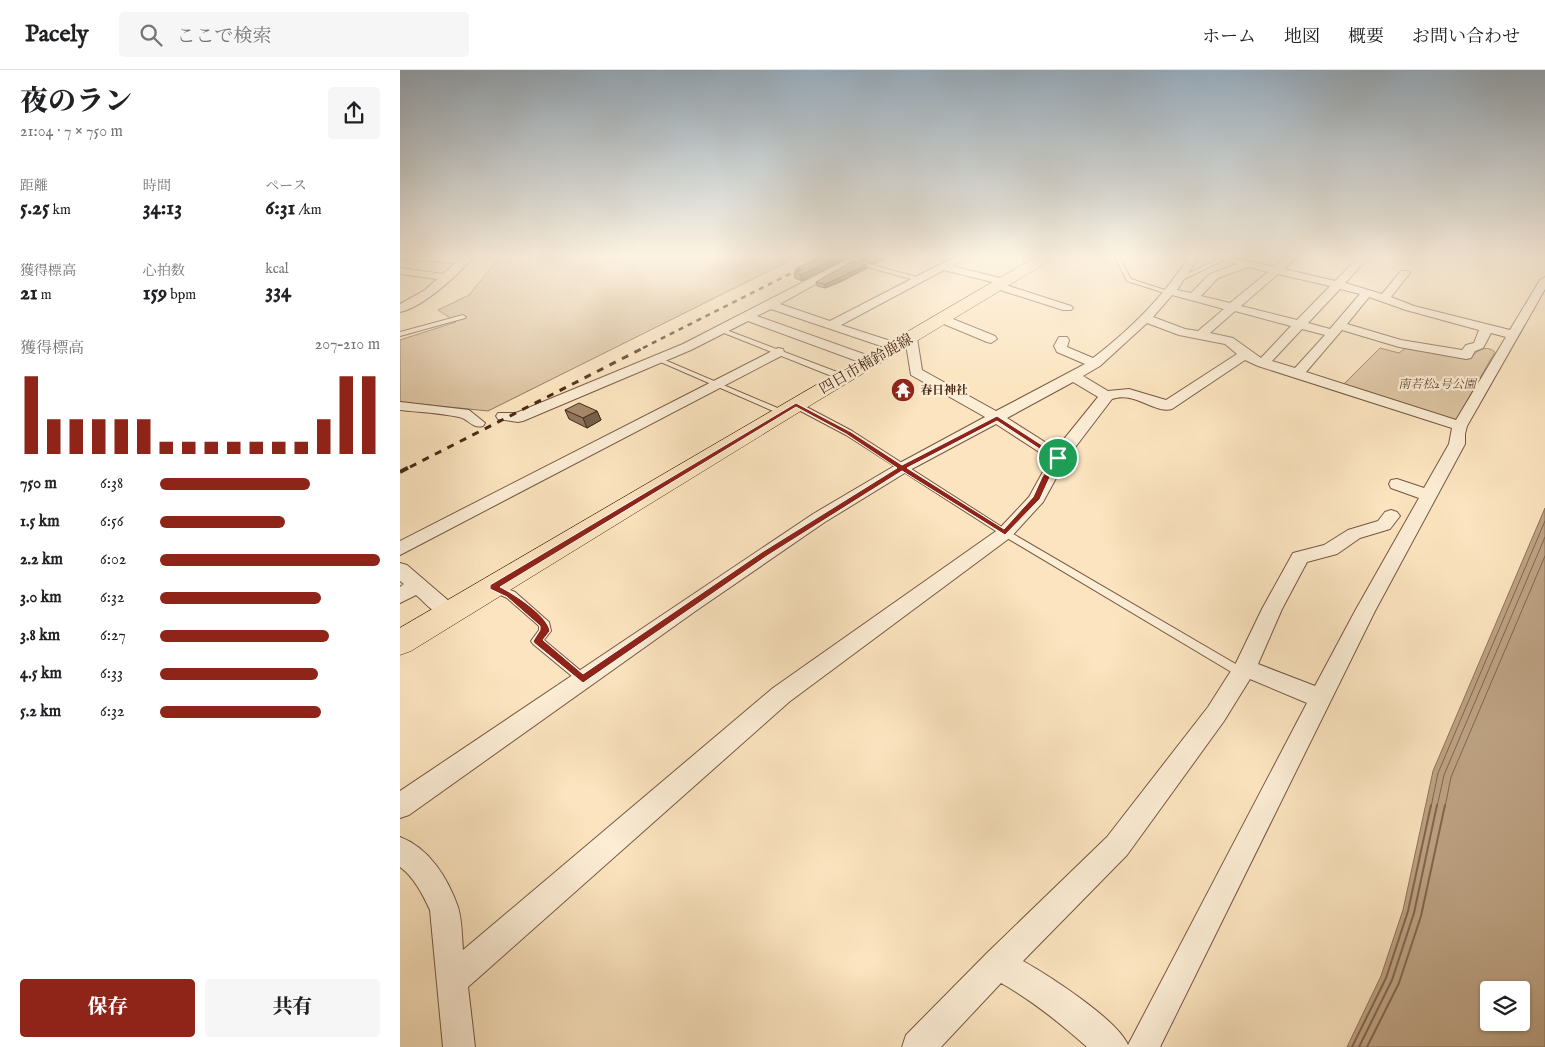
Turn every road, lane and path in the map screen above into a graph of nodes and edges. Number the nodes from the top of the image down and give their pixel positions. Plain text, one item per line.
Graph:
1 (415, 301) edge
2 (779, 301) edge
3 (877, 301) edge
4 (974, 301) edge
5 (1047, 301) edge
6 (1161, 301) edge
7 (1210, 301) edge
8 (1239, 301) edge
9 (1321, 301) edge
10 (1360, 301) edge
11 (1389, 301) edge
12 (1533, 301) edge
13 (771, 305) junction
14 (1233, 306) junction
15 (1067, 308) dead end
16 (400, 309) edge
17 (463, 317) dead end
18 (747, 317) junction
19 (1145, 318) junction
20 (943, 319) junction
21 (1299, 324) junction
22 (831, 325) junction
23 (1485, 327) junction
24 (1336, 329) junction
25 (721, 330) junction
26 (400, 334) edge
27 (1201, 334) junction
28 (992, 339) dead end
29 (1063, 340) dead end
30 (904, 342) junction
31 (1508, 343) junction
32 (1479, 345) junction
33 (778, 352) junction
34 (1247, 355) junction
35 (658, 359) junction
36 (870, 361) junction
37 (1096, 363) junction
38 (1263, 363) junction
39 (1297, 374) junction
40 (842, 377) junction
41 (1075, 377) junction
42 (717, 384) junction
43 (1106, 396) junction
44 (400, 406) edge
45 (789, 408) junction
46 (503, 416) dead end
47 (997, 418) junction
48 (478, 424) dead end
49 (1460, 426) junction
50 (1058, 458) junction
51 (902, 468) junction
52 (1396, 484) dead end
53 (1428, 495) junction
54 (1412, 524) junction
55 (1005, 533) junction
56 (400, 549) edge
57 (400, 570) edge
58 (418, 585) junction
59 (493, 587) junction
60 (400, 596) edge
61 (450, 613) junction
62 (400, 643) edge
63 (1243, 670) junction
64 (583, 679) junction
65 (1320, 698) junction
66 (400, 806) edge
67 (400, 850) edge
68 (998, 964) junction
69 (451, 981) junction
70 (459, 1047) edge
71 (918, 1047) edge
72 (1112, 1047) edge
73 (1143, 1047) edge

1 - 16 street
2 - 13 street
3 - 22 street
4 - 20 main road, 四日市楠鈴鹿線
5 - 15 street
6 - 19 street
7 - 14 street
8 - 14 street
9 - 21 street
10 - 24 street
11 - 23 street
12 - 31 street
13 - 18 street
13 - 22 street
14 - 21 street
14 - 27 street
17 - 26 lane
18 - 25 street
18 - 36 street
19 - 27 street
19 - 37 street
20 - 28 street
20 - 30 main road, 四日市楠鈴鹿線
21 - 24 street
21 - 38 street
22 - 30 street
23 - 31 street
23 - 32 street
24 - 32 street
24 - 39 street
25 - 33 lane
25 - 35 street
27 - 34 street
29 - 37 street
30 - 36 main road, 四日市楠鈴鹿線
30 - 47 street
31 - 32 street
31 - 49 street
33 - 40 lane
33 - 42 street
34 - 38 street
34 - 43 street
35 - 42 lane
35 - 46 street
36 - 40 main road, 四日市楠鈴鹿線
37 - 41 street
38 - 39 street
39 - 49 street
40 - 45 main road, 四日市楠鈴鹿線
41 - 43 street
41 - 47 street
42 - 45 lane
42 - 56 street
43 - 50 street
44 - 48 street
45 - 51 lane
45 - 59 main road, 四日市楠鈴鹿線
47 - 50 street
47 - 51 street
49 - 53 street
50 - 55 street
51 - 55 lane
51 - 64 street
52 - 53 street
53 - 54 street
54 - 63 street
54 - 65 street
55 - 63 lane
55 - 69 street
57 - 58 street
58 - 60 street
58 - 61 street
59 - 61 main road, 四日市楠鈴鹿線
59 - 64 lane
61 - 62 main road, 四日市楠鈴鹿線
63 - 65 street
63 - 68 street
64 - 66 street
65 - 73 street
67 - 69 street
68 - 71 street
68 - 72 street
69 - 70 street

